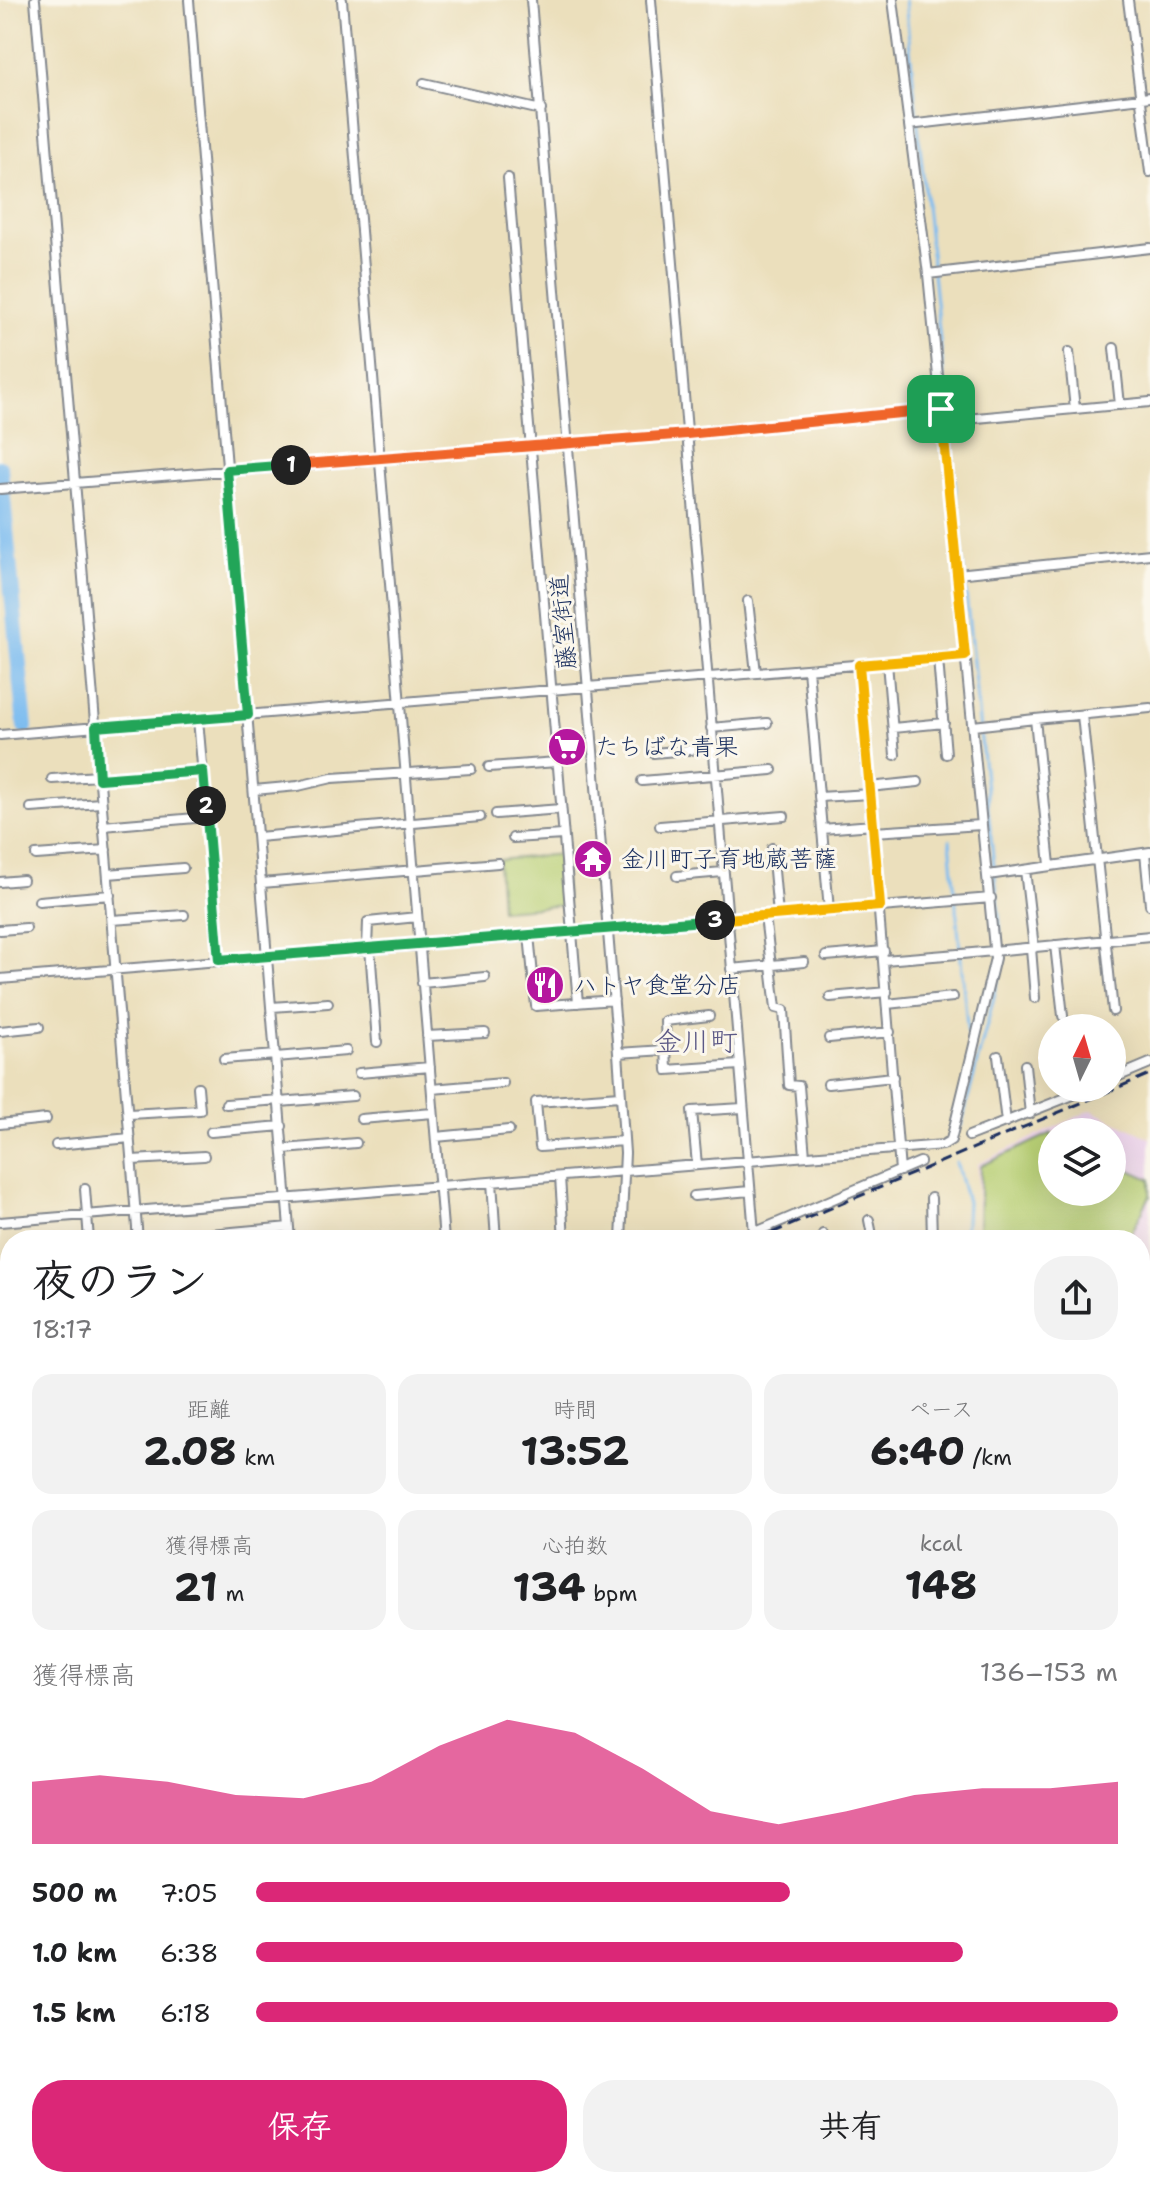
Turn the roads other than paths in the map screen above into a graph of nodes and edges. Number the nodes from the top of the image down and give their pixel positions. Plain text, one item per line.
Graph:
1 (35, 0) edge
2 (189, 0) edge
3 (342, 0) edge
4 (531, 0) edge
5 (651, 0) edge
6 (893, 0) edge
7 (1128, 0) edge
8 (424, 83) dead end
9 (1145, 97) edge
10 (541, 110) junction
11 (909, 125) junction
12 (1150, 172) edge
13 (508, 178) dead end
14 (1150, 248) edge
15 (928, 274) junction
16 (1114, 348) dead end
17 (1069, 352) dead end
18 (1150, 402) edge
19 (1120, 405) junction
20 (941, 409) junction
21 (1075, 409) junction
22 (955, 420) dead end
23 (687, 434) junction
24 (568, 444) junction
25 (530, 446) junction
26 (379, 458) junction
27 (227, 470) junction
28 (77, 483) junction
29 (0, 489) edge
30 (1150, 554) edge
31 (960, 574) junction
32 (748, 601) dead end
33 (965, 656) junction
34 (938, 659) junction
35 (887, 663) junction
36 (859, 665) junction
37 (808, 669) junction
38 (756, 673) junction
39 (706, 677) junction
40 (589, 688) junction
41 (551, 690) junction
42 (400, 702) junction
43 (1150, 708) edge
44 (248, 715) junction
45 (1082, 715) junction
46 (198, 719) junction
47 (1035, 719) junction
48 (767, 723) dead end
49 (944, 723) junction
50 (978, 725) junction
51 (96, 727) junction
52 (711, 728) junction
53 (893, 728) junction
54 (0, 735) edge
55 (712, 748) junction
56 (653, 753) dead end
57 (946, 754) dead end
58 (895, 755) dead end
59 (557, 762) junction
60 (489, 767) dead end
61 (471, 769) dead end
62 (772, 770) dead end
63 (203, 771) junction
64 (405, 774) junction
65 (715, 775) junction
66 (99, 778) junction
67 (52, 779) dead end
68 (642, 781) dead end
69 (918, 782) dead end
70 (254, 790) junction
71 (870, 790) junction
72 (819, 797) junction
73 (101, 803) junction
74 (31, 808) dead end
75 (561, 809) junction
76 (496, 814) dead end
77 (784, 816) dead end
78 (207, 817) junction
79 (480, 817) dead end
80 (719, 821) junction
81 (410, 825) junction
82 (981, 825) junction
83 (103, 826) junction
84 (660, 826) dead end
85 (873, 828) junction
86 (822, 829) junction
87 (563, 835) junction
88 (258, 837) junction
89 (513, 838) dead end
90 (772, 848) dead end
91 (106, 850) junction
92 (1147, 853) edge
93 (36, 855) dead end
94 (1097, 860) junction
95 (498, 863) dead end
96 (1050, 865) junction
97 (183, 868) dead end
98 (1025, 870) junction
99 (413, 872) junction
100 (723, 872) junction
101 (108, 874) junction
102 (990, 875) junction
103 (677, 876) dead end
104 (23, 880) dead end
105 (0, 882) edge
106 (262, 883) junction
107 (110, 895) junction
108 (991, 898) junction
109 (39, 901) dead end
110 (1150, 905) edge
111 (880, 906) junction
112 (829, 910) junction
113 (184, 915) dead end
114 (778, 915) junction
115 (765, 916) junction
116 (417, 917) junction
117 (727, 919) junction
118 (112, 920) junction
119 (26, 928) dead end
120 (608, 928) junction
121 (0, 930) edge
122 (571, 931) junction
123 (529, 935) junction
124 (1149, 936) edge
125 (1106, 940) junction
126 (419, 944) junction
127 (1055, 945) junction
128 (1150, 947) edge
129 (368, 948) junction
130 (1032, 948) junction
131 (999, 951) junction
132 (268, 956) junction
133 (826, 956) dead end
134 (884, 956) junction
135 (219, 960) junction
136 (804, 962) dead end
137 (770, 966) junction
138 (116, 969) junction
139 (731, 969) junction
140 (485, 977) dead end
141 (0, 979) edge
142 (422, 983) junction
143 (887, 992) junction
144 (830, 997) dead end
145 (953, 997) dead end
146 (1035, 998) dead end
147 (614, 1000) junction
148 (328, 1003) dead end
149 (578, 1003) junction
150 (887, 1004) junction
151 (272, 1007) junction
152 (1113, 1011) dead end
153 (1063, 1014) edge
154 (709, 1016) dead end
155 (39, 1027) dead end
156 (0, 1031) edge
157 (890, 1032) junction
158 (485, 1033) dead end
159 (427, 1036) junction
160 (829, 1038) dead end
161 (377, 1042) dead end
162 (665, 1050) junction
163 (346, 1051) dead end
164 (618, 1053) junction
165 (276, 1056) junction
166 (998, 1056) dead end
167 (224, 1059) dead end
168 (1150, 1063) edge
169 (739, 1065) junction
170 (1025, 1065) dead end
171 (430, 1067) junction
172 (359, 1073) dead end
173 (1126, 1073) edge
174 (893, 1077) junction
175 (503, 1083) dead end
176 (828, 1084) dead end
177 (198, 1087) dead end
178 (432, 1089) junction
179 (353, 1096) dead end
180 (620, 1096) junction
181 (280, 1101) junction
182 (1058, 1102) edge
183 (226, 1104) dead end
184 (743, 1108) junction
185 (433, 1113) junction
186 (129, 1114) junction
187 (1030, 1114) junction
188 (46, 1119) dead end
189 (361, 1119) dead end
190 (1006, 1122) junction
191 (0, 1124) edge
192 (282, 1126) junction
193 (509, 1130) dead end
194 (211, 1132) dead end
195 (969, 1136) dead end
196 (436, 1137) junction
197 (130, 1138) junction
198 (624, 1141) junction
199 (356, 1143) dead end
200 (56, 1145) dead end
201 (898, 1148) junction
202 (284, 1149) junction
203 (204, 1156) dead end
204 (805, 1156) junction
205 (132, 1160) junction
206 (747, 1161) junction
207 (920, 1162) dead end
208 (697, 1165) junction
209 (625, 1171) junction
210 (900, 1171) junction
211 (560, 1177) junction
212 (492, 1182) junction
213 (440, 1187) junction
214 (85, 1189) dead end
215 (750, 1191) junction
216 (694, 1196) dead end
217 (931, 1198) dead end
218 (287, 1200) junction
219 (136, 1212) junction
220 (87, 1216) junction
221 (869, 1220) dead end
222 (0, 1222) edge
223 (289, 1227) junction
224 (88, 1230) edge
225 (139, 1230) edge
226 (255, 1230) edge
227 (289, 1230) edge
228 (443, 1230) edge
229 (495, 1230) edge
230 (563, 1230) edge
231 (622, 1230) edge
232 (754, 1230) edge
233 (761, 1230) edge
234 (871, 1230) edge
235 (932, 1230) edge

1 - 28 street
2 - 27 street
3 - 26 street
4 - 10 street, 藤室街道
5 - 23 street
6 - 11 street
7 - 9 street
8 - 10 street
9 - 11 street
9 - 12 street
10 - 24 street, 藤室街道
11 - 15 street
13 - 25 street
14 - 15 street
15 - 20 street
16 - 19 street
17 - 21 street
18 - 19 street
19 - 21 street
20 - 23 street
20 - 31 street
21 - 22 street
23 - 24 street
23 - 39 street
24 - 25 street
24 - 40 street, 藤室街道
25 - 26 street
25 - 41 street
26 - 27 street
26 - 42 street
27 - 28 street
27 - 44 street
28 - 29 street
28 - 51 street
30 - 31 street
31 - 33 street
32 - 38 street
33 - 34 street
33 - 50 street
34 - 35 street
34 - 49 street
35 - 36 street
35 - 53 street
36 - 37 street
36 - 71 street
37 - 38 street
37 - 72 street
38 - 39 street
39 - 40 street
39 - 52 street
40 - 41 street
40 - 120 street, 藤室街道
41 - 42 street
41 - 59 street
42 - 44 street
42 - 64 street
43 - 45 street
44 - 46 street
44 - 70 street
45 - 47 street
45 - 94 street
46 - 51 street
46 - 63 street
47 - 50 street
47 - 96 street
48 - 52 street
49 - 53 street
49 - 57 street
50 - 82 street
51 - 54 street
51 - 66 street
52 - 55 street
53 - 58 street
55 - 56 street
55 - 65 street
59 - 60 street
59 - 75 street
61 - 64 street
62 - 65 street
63 - 66 street
63 - 78 street
64 - 70 street
64 - 81 street
65 - 68 street
65 - 80 street
66 - 67 street
66 - 73 street
69 - 71 street
70 - 88 street
71 - 72 street
71 - 85 street
72 - 86 street
73 - 74 street
73 - 83 street
75 - 76 street
75 - 87 street
77 - 80 street
78 - 83 street
78 - 135 street
79 - 81 street
80 - 84 street
80 - 100 street
81 - 88 street
81 - 99 street
82 - 85 street
82 - 102 street
83 - 91 street
85 - 86 street
85 - 111 street
86 - 112 street
87 - 89 street
87 - 122 street
88 - 106 street
90 - 114 street
91 - 93 street
91 - 101 street
92 - 94 street
92 - 110 street
94 - 96 street
94 - 125 street
95 - 99 street
96 - 98 street
97 - 101 street
98 - 102 street
98 - 130 street
99 - 106 street
99 - 116 street
100 - 103 street
100 - 117 street
101 - 107 street
102 - 108 street
104 - 105 street
106 - 132 street
107 - 109 street
107 - 118 street
108 - 111 street
108 - 131 street
111 - 112 street
111 - 134 street
112 - 114 street
113 - 118 street
114 - 115 street
115 - 117 street
115 - 137 street
116 - 126 street
116 - 129 street
117 - 120 street
117 - 139 street
118 - 138 street
119 - 121 street
120 - 122 street
120 - 147 street, 藤室街道
122 - 123 street
122 - 149 street
123 - 126 street
123 - 149 street
124 - 125 street
124 - 128 street
125 - 127 street
125 - 152 street
126 - 129 street
126 - 142 street
127 - 130 street
127 - 153 street
129 - 132 street
129 - 161 street
130 - 131 street
130 - 146 street
131 - 134 street
131 - 201 street
132 - 135 street
132 - 151 street
133 - 134 street
134 - 143 street
135 - 138 street
136 - 137 street
137 - 139 street
137 - 204 street
138 - 141 street
138 - 186 street
139 - 169 street
140 - 142 street
142 - 159 street
143 - 144 street
143 - 150 street
145 - 150 street
147 - 149 street
147 - 164 street, 藤室街道
148 - 151 street
150 - 157 street
151 - 165 street
154 - 162 street
155 - 156 street
157 - 160 street
157 - 174 street
158 - 159 street
159 - 171 street
162 - 164 street
162 - 169 street
163 - 165 street
164 - 180 street, 藤室街道
165 - 167 street
165 - 181 street
166 - 190 street
168 - 173 street
169 - 184 street
170 - 187 street
171 - 172 street
171 - 178 street
174 - 176 street
174 - 201 street
175 - 178 street
177 - 186 street
178 - 185 street
179 - 181 street
180 - 198 street, 藤室街道
180 - 198 street
181 - 183 street
181 - 192 street
182 - 187 street
184 - 206 street
184 - 208 street
185 - 189 street
185 - 196 street
186 - 197 street
187 - 190 street
188 - 191 street
190 - 195 street
192 - 194 street
192 - 202 street
193 - 196 street
196 - 213 street
197 - 200 street
197 - 205 street
198 - 209 street, 藤室街道
199 - 202 street
201 - 204 street
201 - 210 street
202 - 218 street
203 - 205 street
204 - 206 street
205 - 219 street
206 - 208 street
206 - 215 street
207 - 210 street
208 - 209 street
209 - 211 street
209 - 231 street, 藤室街道
210 - 233 street
211 - 212 street
211 - 230 street
212 - 213 street
212 - 229 street
213 - 218 street
213 - 228 street
214 - 220 street
215 - 216 street
215 - 232 street
217 - 235 street
218 - 219 street
218 - 223 street
219 - 220 street
219 - 225 street
220 - 222 street
220 - 224 street
221 - 234 street
223 - 226 street
223 - 227 street

